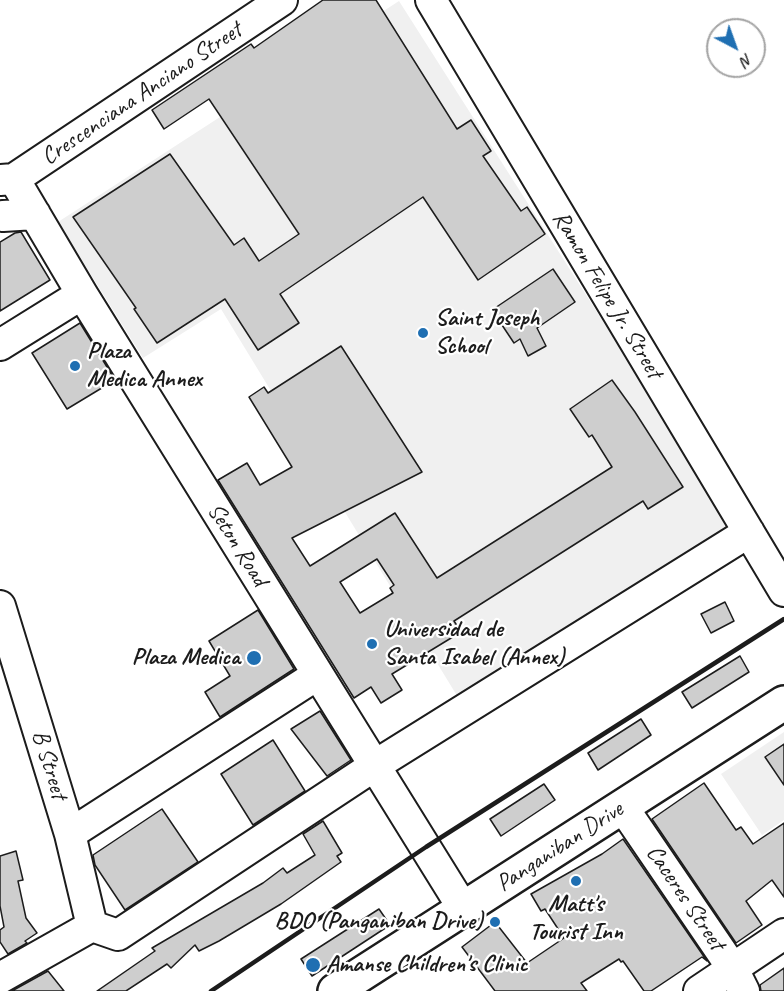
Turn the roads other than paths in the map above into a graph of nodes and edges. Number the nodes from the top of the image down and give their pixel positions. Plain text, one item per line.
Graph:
1 (282, 0) edge
2 (430, 0) edge
3 (7, 180) edge
4 (35, 214) junction
5 (3, 216) dead end
6 (82, 294) junction
7 (0, 345) edge
8 (749, 532) junction
9 (784, 591) edge
10 (0, 606) edge
11 (317, 675) junction
12 (784, 703) edge
13 (374, 766) junction
14 (622, 806) junction
15 (70, 834) junction
16 (463, 908) junction
17 (92, 926) junction
18 (784, 934) edge
19 (0, 978) edge
20 (738, 980) edge
21 (335, 991) edge
22 (699, 991) edge

1 - 3 street, Crescenciana Anciano Street
2 - 8 street, Ramon Felipe Jr. Street
3 - 4 street, Seton Road
4 - 5 street
4 - 6 street, Seton Road
6 - 7 street
6 - 11 street, Seton Road
8 - 9 street, Ramon Felipe Jr. Street
8 - 13 street
10 - 15 street, B Street
11 - 13 street, Seton Road
11 - 15 street
12 - 14 main road, Panganiban Drive
13 - 16 street, Seton Road
13 - 17 street
14 - 16 main road, Panganiban Drive
14 - 20 street, Caceres Street
15 - 17 street, B Street
16 - 21 main road, Panganiban Drive
17 - 19 street
18 - 20 street
20 - 22 street

